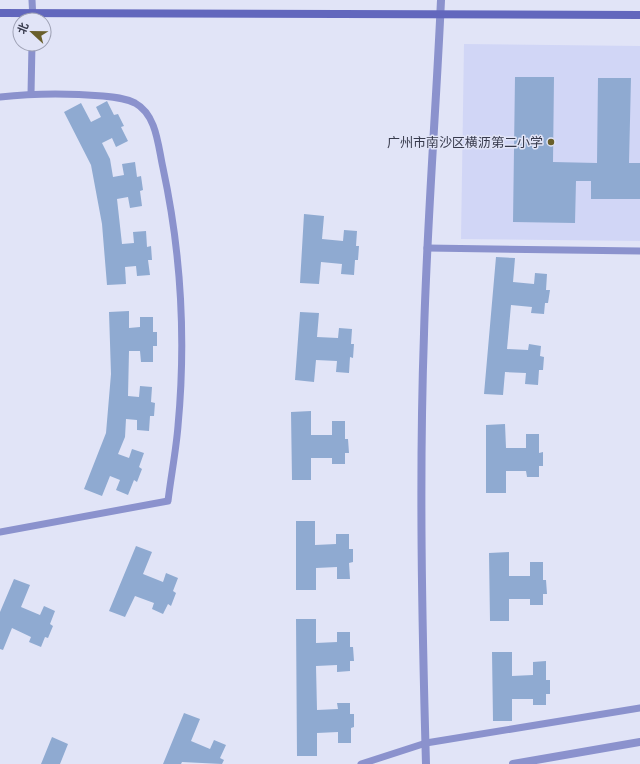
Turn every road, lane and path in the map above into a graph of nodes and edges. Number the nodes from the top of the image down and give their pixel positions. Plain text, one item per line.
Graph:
1 (32, 0) edge
2 (441, 0) edge
3 (33, 12) edge
4 (0, 13) edge
5 (12, 14) edge
6 (440, 14) junction
7 (640, 15) edge
8 (52, 16) edge
9 (32, 52) edge
10 (31, 94) junction
11 (0, 97) edge
12 (427, 248) junction
13 (640, 251) edge
14 (0, 532) edge
15 (640, 708) edge
16 (640, 742) edge
17 (426, 743) junction
18 (361, 764) edge
19 (426, 764) edge
20 (513, 764) edge

1 - 3 lane
2 - 6 street
4 - 5 street
6 - 7 street
6 - 8 street
6 - 12 street
9 - 10 lane
10 - 11 lane
10 - 14 lane
12 - 13 lane
12 - 17 street
15 - 17 lane
16 - 20 street
17 - 18 lane
17 - 19 street

